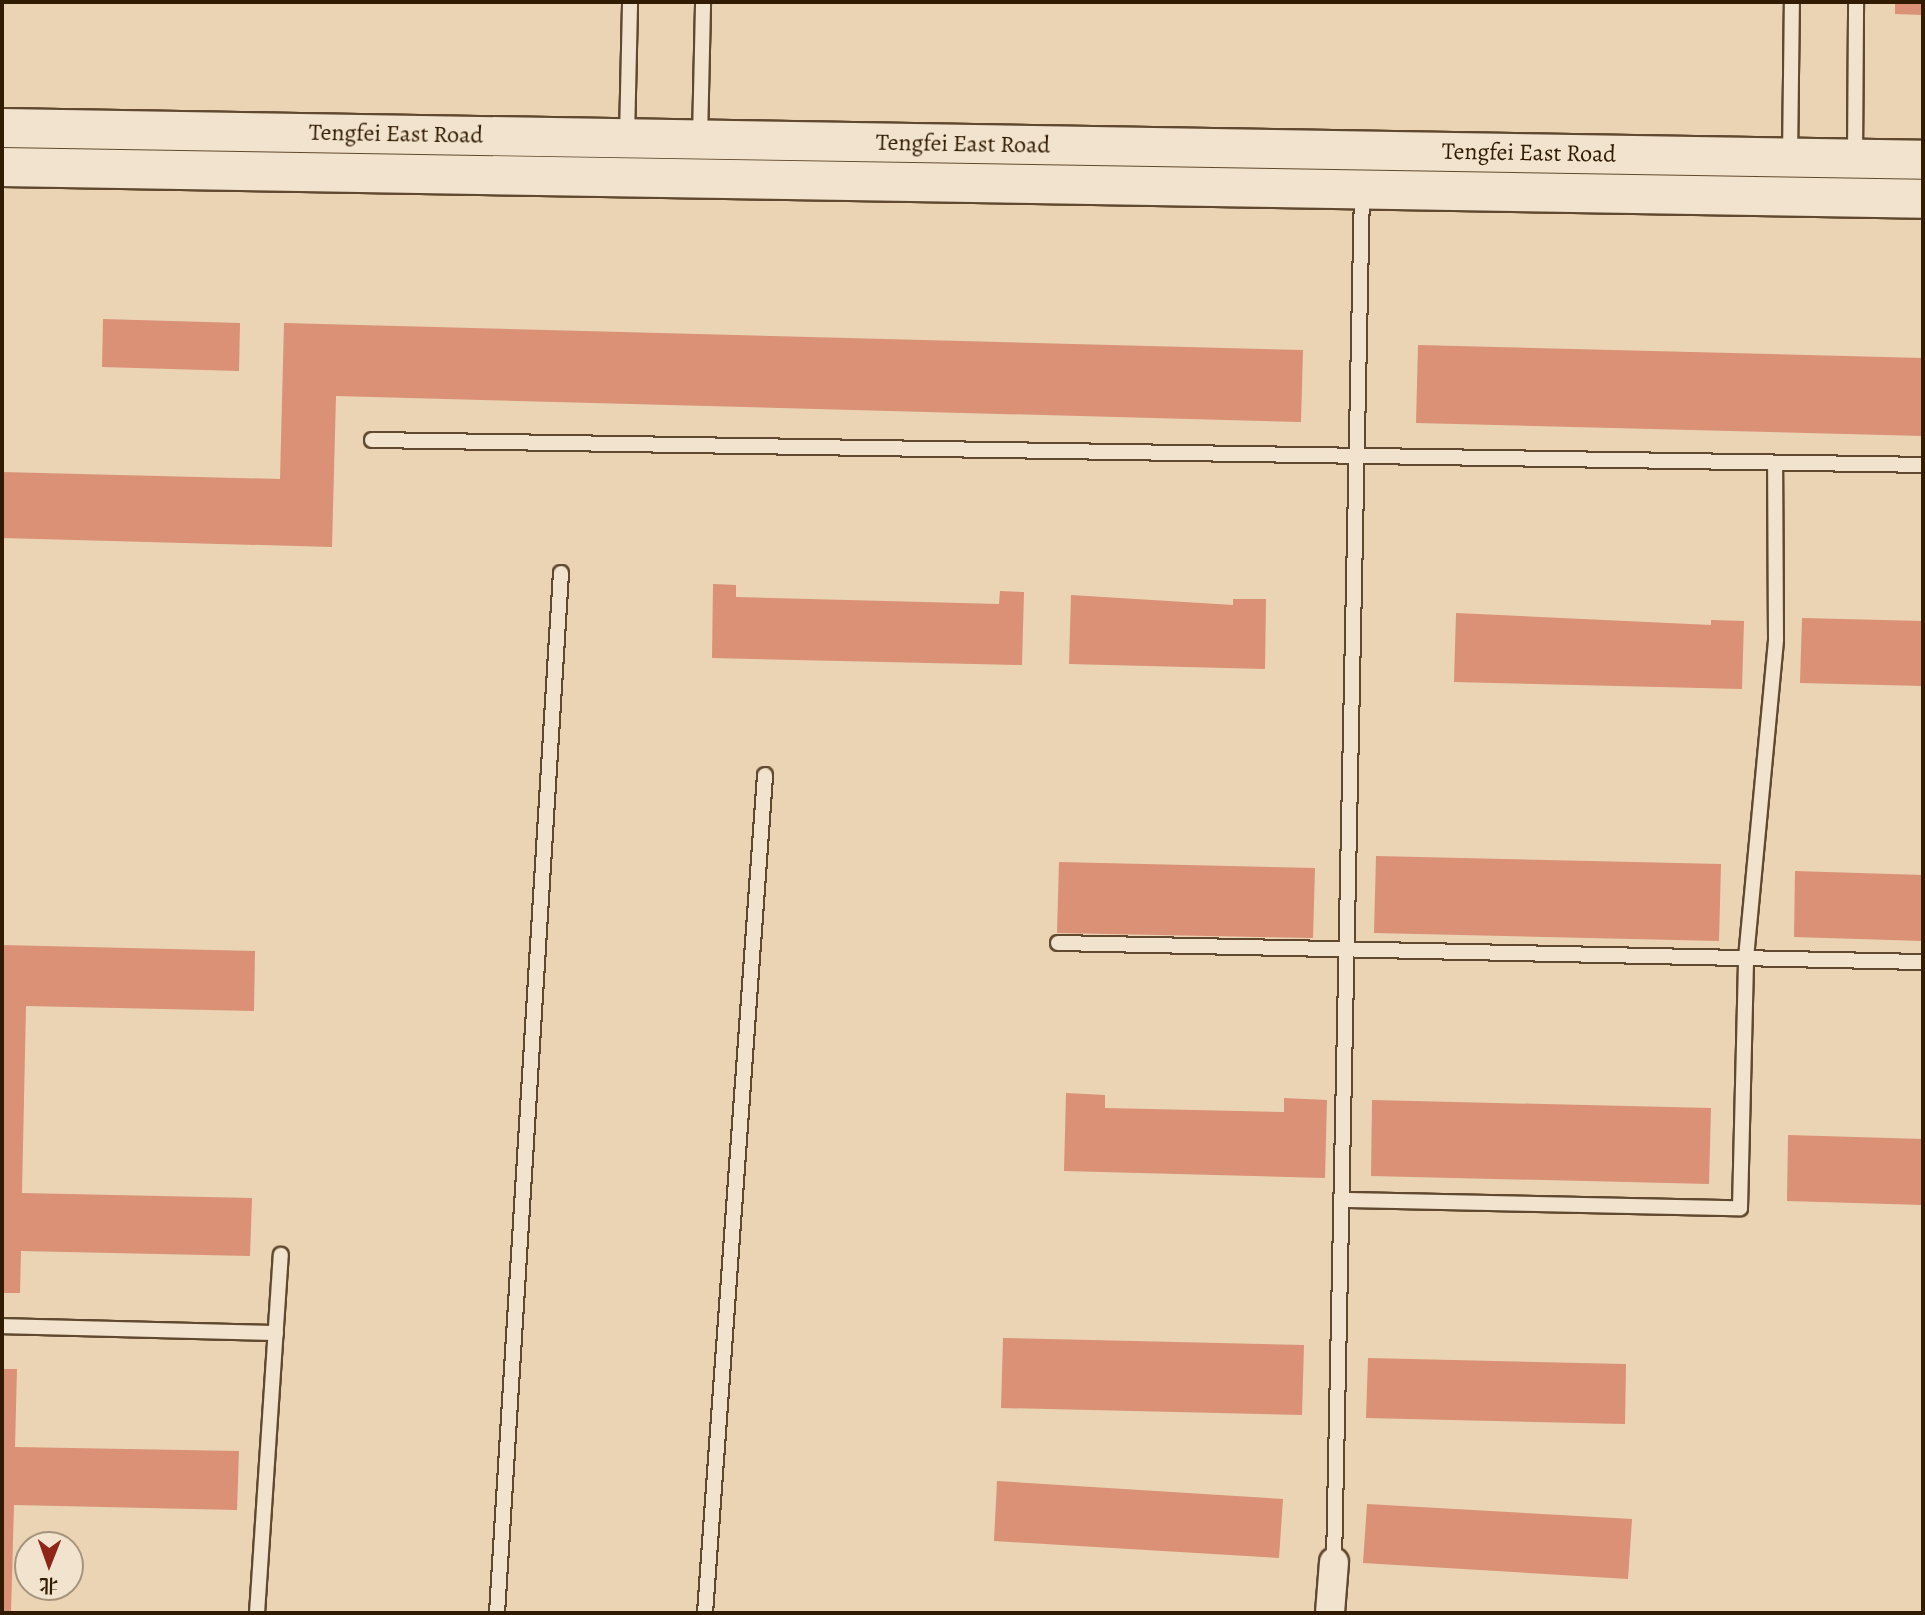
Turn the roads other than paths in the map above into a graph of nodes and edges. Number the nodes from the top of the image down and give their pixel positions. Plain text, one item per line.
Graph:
1 (630, 2) edge
2 (703, 2) edge
3 (1792, 2) edge
4 (1856, 2) edge
5 (2, 128) edge
6 (627, 138) junction
7 (701, 139) junction
8 (1790, 158) junction
9 (1854, 159) junction
10 (1923, 160) edge
11 (2, 167) edge
12 (1363, 189) junction
13 (1923, 199) edge
14 (372, 440) dead end
15 (1358, 456) junction
16 (1775, 463) junction
17 (1923, 465) edge
18 (561, 573) dead end
19 (765, 775) dead end
20 (1058, 943) dead end
21 (1350, 950) junction
22 (1746, 958) junction
23 (1923, 962) edge
24 (1344, 1200) junction
25 (281, 1255) dead end
26 (2, 1326) edge
27 (276, 1333) junction
28 (1334, 1562) joint
29 (257, 1613) edge
30 (497, 1613) edge
31 (705, 1613) edge
32 (1330, 1613) edge

1 - 6 lane
2 - 7 lane
3 - 8 lane
4 - 9 lane
5 - 6 street, Tengfei East Road
6 - 7 street, Tengfei East Road
7 - 8 street, Tengfei East Road
8 - 9 street, Tengfei East Road
9 - 10 street, Tengfei East Road
11 - 12 street, Tengfei East Road
12 - 13 street, Tengfei East Road
12 - 15 lane
14 - 15 lane
15 - 16 lane
15 - 21 lane
16 - 17 lane
16 - 22 lane
18 - 30 lane
19 - 31 lane
20 - 21 lane
21 - 22 lane
21 - 24 lane
22 - 23 lane
22 - 24 lane
24 - 28 lane
25 - 27 lane
26 - 27 lane
27 - 29 lane
28 - 32 street

